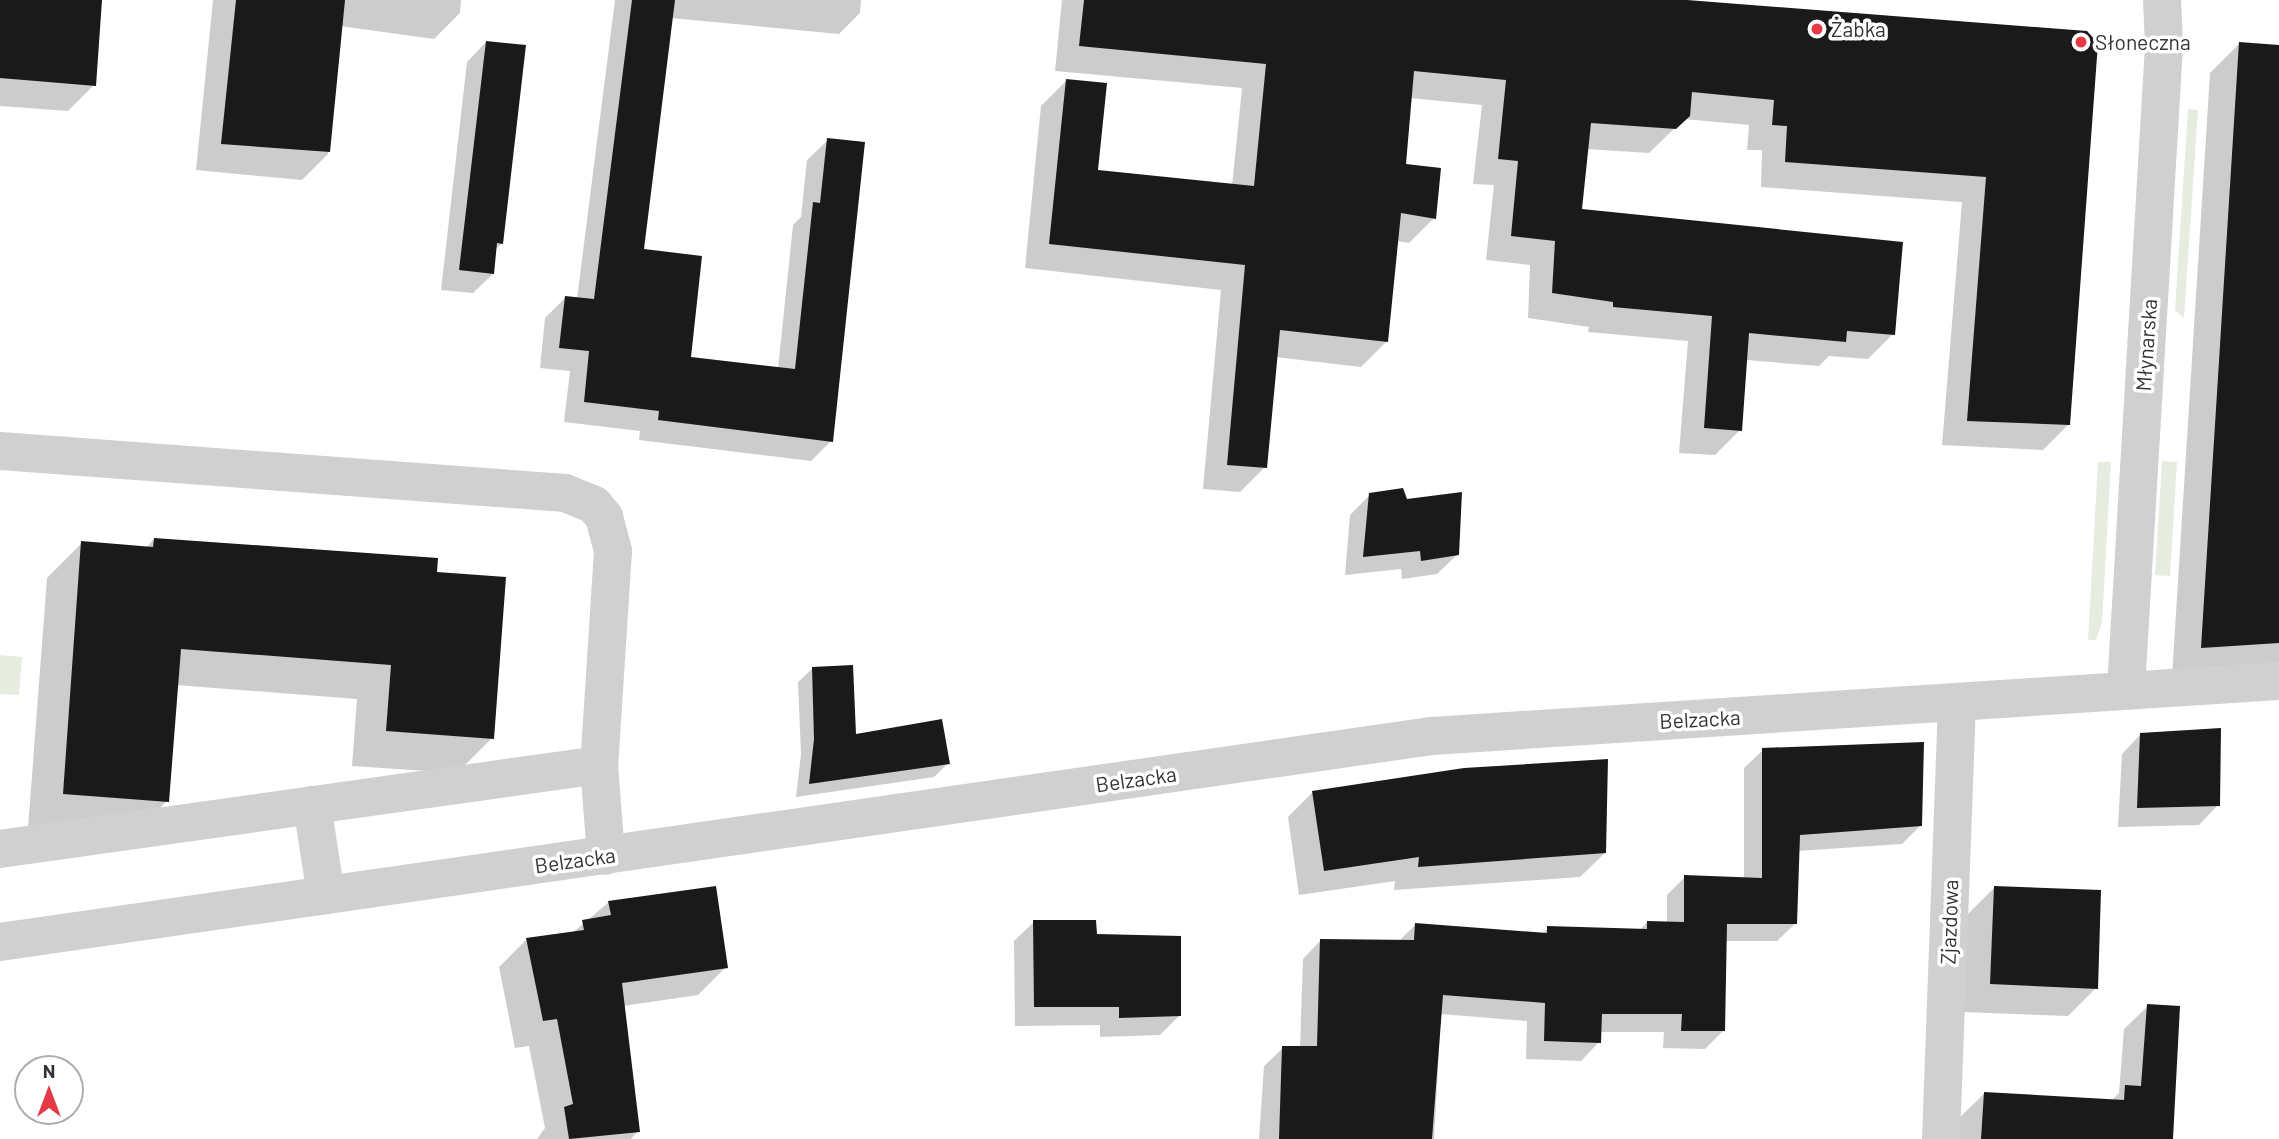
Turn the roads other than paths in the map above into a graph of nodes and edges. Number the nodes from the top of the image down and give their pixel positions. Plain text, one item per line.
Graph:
1 (2162, 0) edge
2 (0, 451) edge
3 (2279, 681) edge
4 (2126, 689) junction
5 (1957, 705) junction
6 (599, 765) junction
7 (313, 805) junction
8 (0, 849) edge
9 (606, 856) junction
10 (326, 895) junction
11 (0, 942) edge
12 (1941, 1139) edge

1 - 4 street, Młynarska
2 - 6 street
3 - 4 street, Belzacka
4 - 5 street, Belzacka
5 - 9 street, Belzacka
5 - 12 street, Zjazdowa
6 - 7 street
6 - 9 street
7 - 8 street
7 - 10 street
9 - 10 street, Belzacka
10 - 11 street, Belzacka

